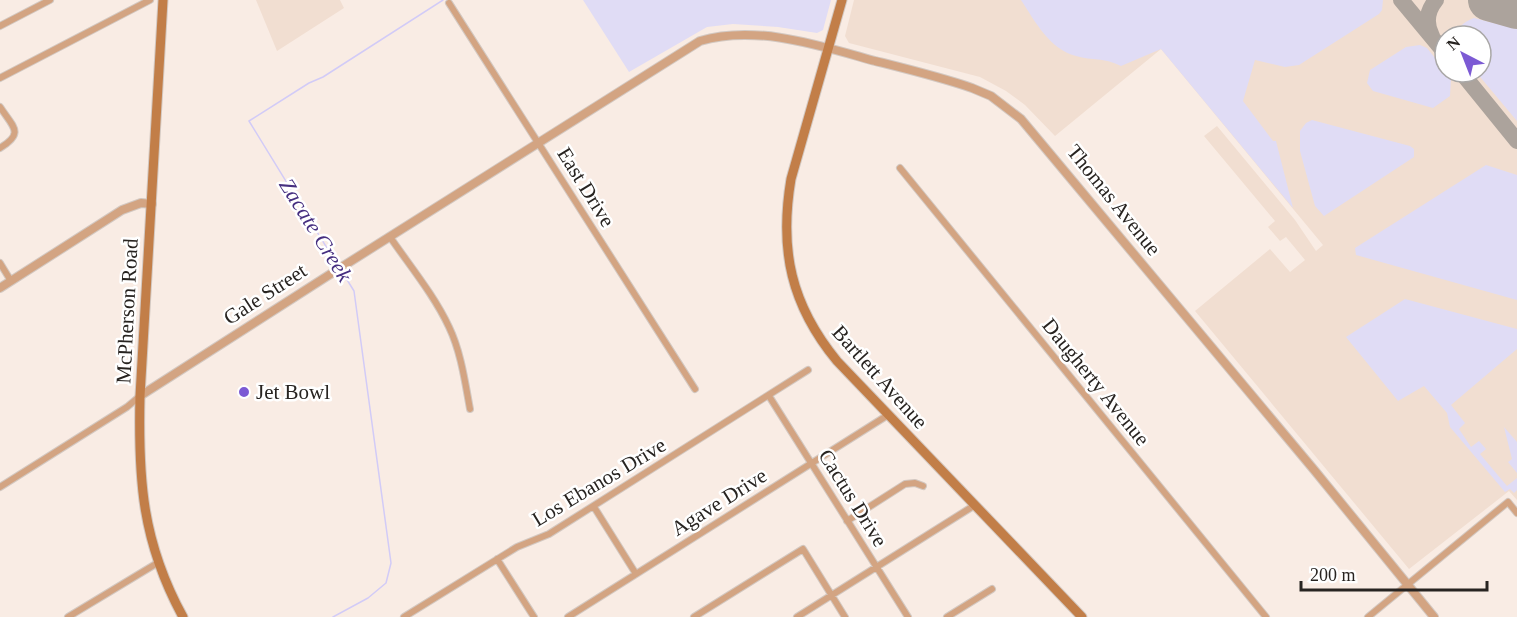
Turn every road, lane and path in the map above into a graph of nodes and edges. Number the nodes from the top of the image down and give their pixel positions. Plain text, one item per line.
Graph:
1 (50, 0) edge
2 (150, 0) edge
3 (163, 0) edge
4 (842, 0) edge
5 (449, 3) dead end
6 (0, 26) edge
7 (829, 48) junction
8 (644, 77) joint
9 (0, 78) edge
10 (0, 107) edge
11 (538, 143) junction
12 (0, 148) edge
13 (900, 168) dead end
14 (152, 204) junction
15 (390, 237) junction
16 (0, 264) edge
17 (11, 281) junction
18 (0, 288) edge
19 (808, 370) dead end
20 (695, 389) dead end
21 (140, 396) junction
22 (769, 396) junction
23 (470, 409) dead end
24 (888, 415) junction
25 (812, 464) junction
26 (923, 486) dead end
27 (0, 488) edge
28 (975, 505) junction
29 (594, 507) junction
30 (1517, 513) edge
31 (847, 521) junction
32 (497, 559) junction
33 (159, 562) junction
34 (877, 566) junction
35 (636, 574) junction
36 (1408, 585) junction
37 (992, 589) dead end
38 (831, 596) junction
39 (68, 617) edge
40 (183, 617) edge
41 (404, 617) edge
42 (534, 617) edge
43 (568, 617) edge
44 (694, 617) edge
45 (797, 617) edge
46 (844, 617) edge
47 (908, 617) edge
48 (947, 617) edge
49 (1082, 617) edge
50 (1266, 617) edge
51 (1368, 617) edge
52 (1434, 617) edge

1 - 6 street
2 - 9 street
3 - 14 main road, McPherson Road
4 - 7 main road, Bartlett Avenue
5 - 11 street, East Drive
7 - 8 street, Thomas Avenue
7 - 24 main road, Bartlett Avenue
7 - 36 street, Thomas Avenue
8 - 11 street, Gale Street
10 - 12 street
11 - 15 street, Gale Street
11 - 20 street, East Drive
13 - 50 street, Daugherty Avenue
14 - 17 street
14 - 21 main road, McPherson Road
15 - 21 street, Gale Street
15 - 23 street
16 - 17 street
17 - 18 street
19 - 22 street, Los Ebanos Drive
21 - 27 street, Gale Street
21 - 33 main road, McPherson Road
22 - 25 street, Cactus Drive
22 - 29 street, Los Ebanos Drive
24 - 25 street, Agave Drive
24 - 28 main road, Bartlett Avenue
25 - 31 street, Cactus Drive
25 - 35 street, Agave Drive
26 - 31 street
28 - 34 street
28 - 49 main road, Bartlett Avenue
29 - 32 street, Los Ebanos Drive
29 - 35 street
30 - 36 street
31 - 34 street, Cactus Drive
32 - 41 street, Los Ebanos Drive
32 - 42 street
33 - 39 street
33 - 40 main road, McPherson Road
34 - 38 street
34 - 47 street, Cactus Drive
35 - 43 street, Agave Drive
36 - 51 street
36 - 52 street, Thomas Avenue
37 - 48 street
38 - 44 street
38 - 45 street
38 - 46 street

